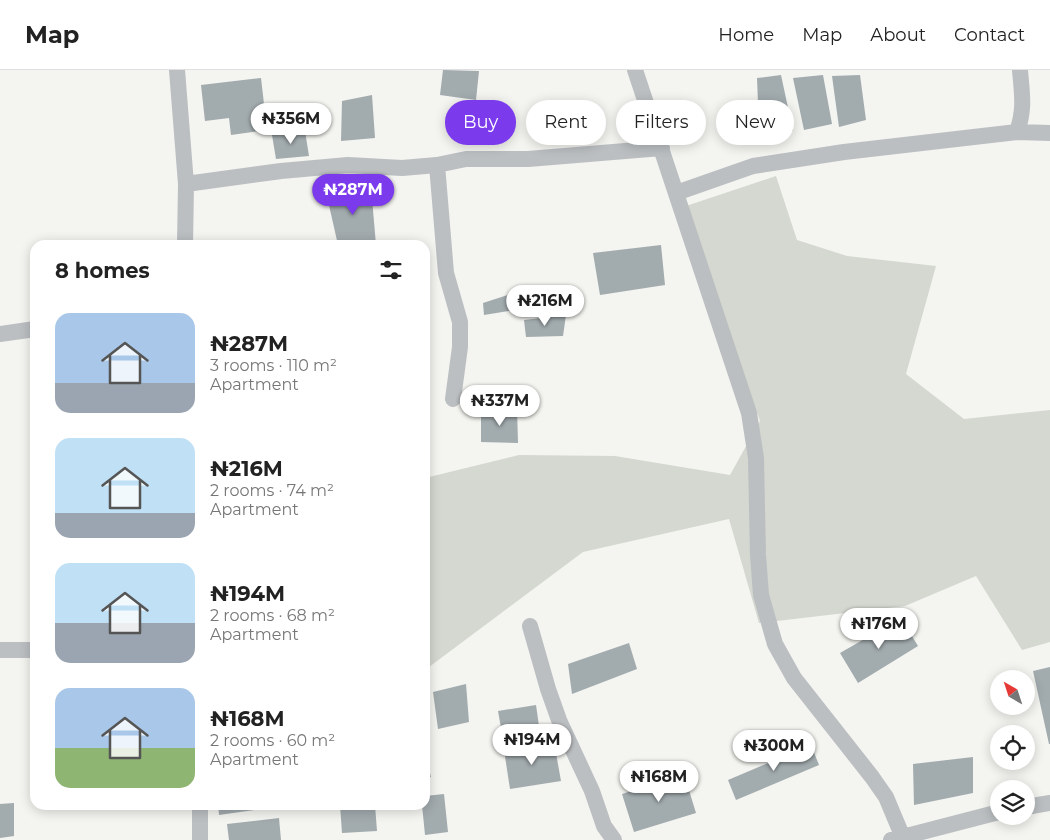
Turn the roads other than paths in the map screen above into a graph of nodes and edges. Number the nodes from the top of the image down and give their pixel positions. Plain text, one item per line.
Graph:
1 (176, 70) edge
2 (635, 70) edge
3 (1020, 70) edge
4 (1017, 132) junction
5 (1050, 133) edge
6 (662, 148) junction
7 (437, 165) junction
8 (186, 184) junction
9 (676, 193) junction
10 (186, 240) edge
11 (30, 330) edge
12 (0, 334) edge
13 (453, 399) dead end
14 (530, 626) dead end
15 (0, 650) edge
16 (30, 650) edge
17 (1050, 803) edge
18 (1035, 806) edge
19 (200, 810) edge
20 (990, 814) edge
21 (604, 826) junction
22 (899, 839) edge
23 (200, 840) edge
24 (596, 840) edge
25 (614, 840) edge

1 - 8 street
2 - 6 street
3 - 4 street
4 - 5 street
4 - 9 street
6 - 7 street
6 - 9 street
7 - 8 street
7 - 13 street
8 - 10 street
9 - 22 street
11 - 12 street
14 - 21 street
15 - 16 street
17 - 18 street
19 - 23 street
20 - 22 street
21 - 24 street
21 - 25 street

